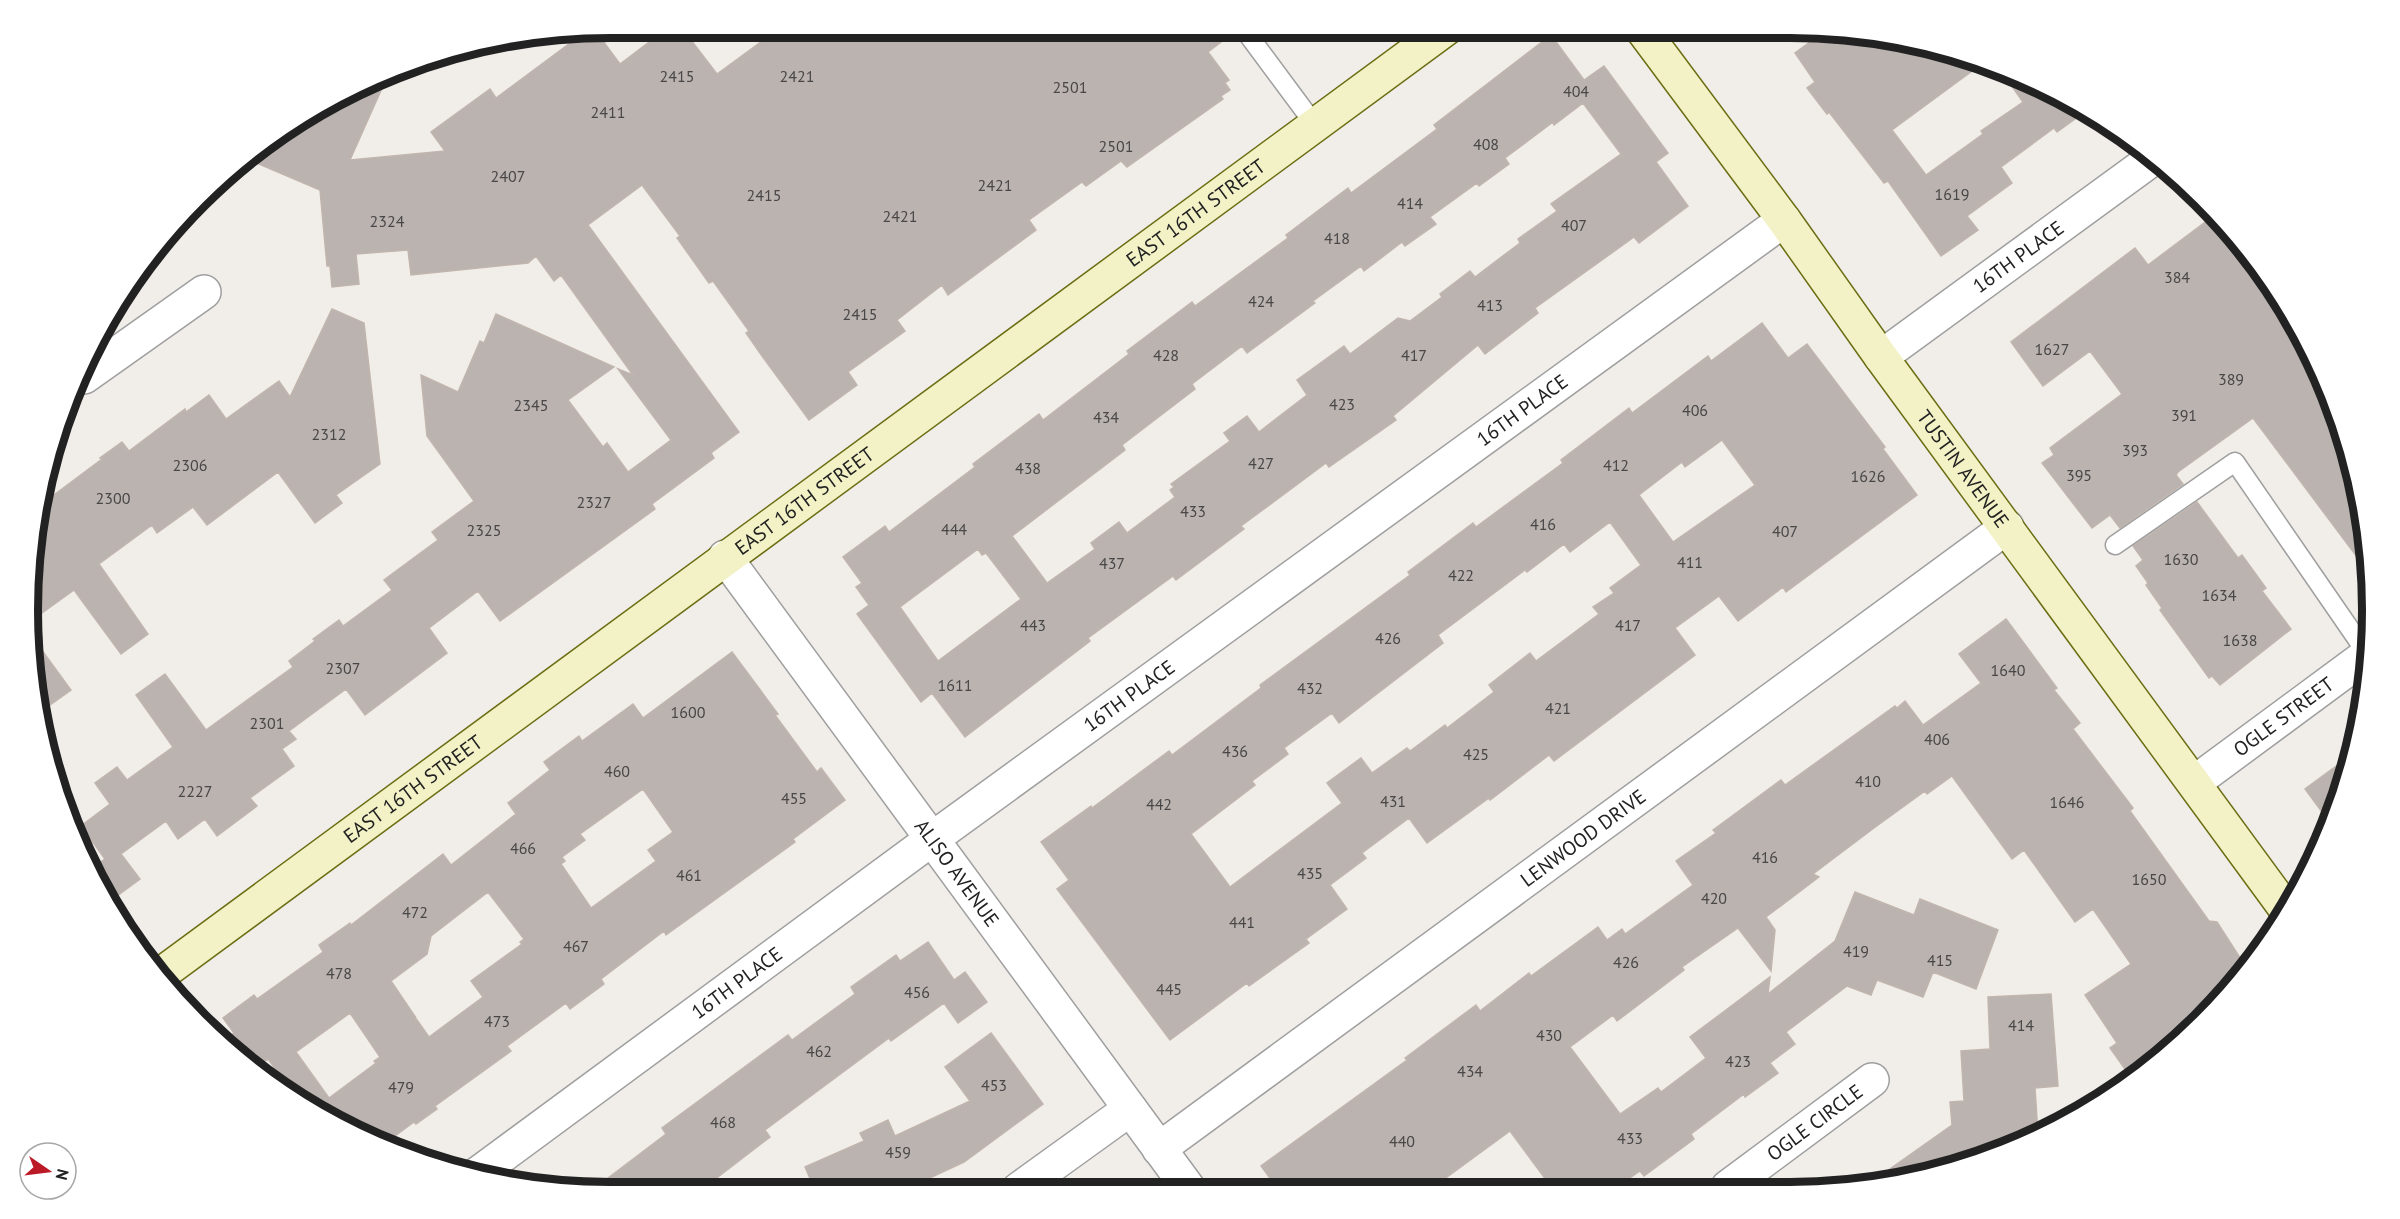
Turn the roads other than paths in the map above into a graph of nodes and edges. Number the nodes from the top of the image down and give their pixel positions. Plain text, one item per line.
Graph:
1 (1250, 38) edge
2 (1434, 38) edge
3 (1648, 38) edge
4 (1315, 125) junction
5 (2147, 163) edge
6 (1784, 220) junction
7 (204, 292) dead end
8 (1881, 357) junction
9 (89, 374) edge
10 (2007, 526) junction
11 (2115, 544) dead end
12 (725, 557) junction
13 (2361, 643) edge
14 (2360, 661) edge
15 (2195, 782) junction
16 (932, 839) junction
17 (2282, 902) edge
18 (166, 971) edge
19 (1872, 1080) dead end
20 (1130, 1109) junction
21 (1159, 1149) junction
22 (486, 1168) edge
23 (1030, 1182) edge
24 (1184, 1182) edge
25 (1735, 1182) edge

1 - 4 lane
2 - 4 street, EAST 16TH STREET
3 - 6 street, TUSTIN AVENUE
4 - 12 street, EAST 16TH STREET
5 - 8 street, 16TH PLACE
6 - 8 street, TUSTIN AVENUE
6 - 16 street, 16TH PLACE
7 - 9 street
8 - 10 street, TUSTIN AVENUE
10 - 15 street, TUSTIN AVENUE
10 - 21 street, LENWOOD DRIVE
11 - 13 lane
12 - 16 street, ALISO AVENUE
12 - 18 street, EAST 16TH STREET
14 - 15 street, OGLE STREET
15 - 17 street, TUSTIN AVENUE
16 - 20 street, ALISO AVENUE
16 - 22 street, 16TH PLACE
19 - 25 street, OGLE CIRCLE
20 - 21 street, ALISO AVENUE
20 - 23 street
21 - 24 street, ALISO AVENUE

